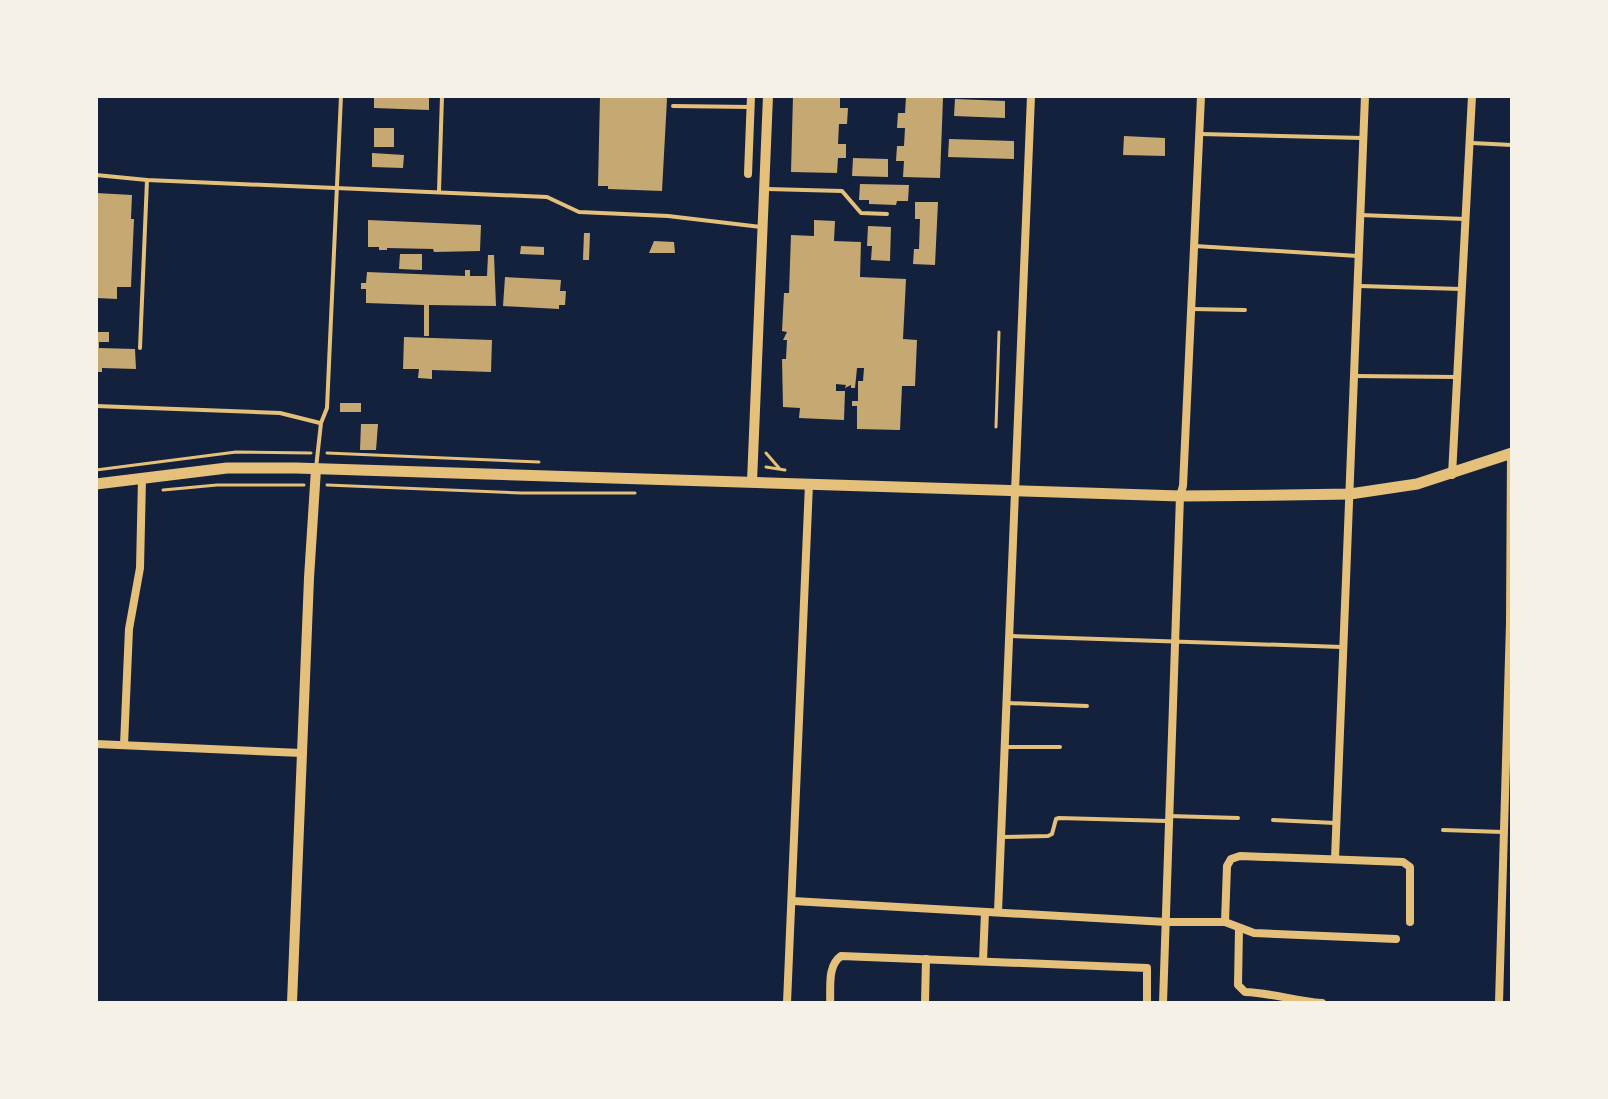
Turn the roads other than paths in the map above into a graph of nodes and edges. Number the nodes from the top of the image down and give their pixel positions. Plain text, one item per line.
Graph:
1 (341, 96) edge
2 (442, 96) edge
3 (751, 96) edge
4 (768, 96) edge
5 (1031, 96) edge
6 (1201, 96) edge
7 (1365, 96) edge
8 (1472, 96) edge
9 (673, 106) dead end
10 (751, 107) junction
11 (1199, 134) junction
12 (1363, 138) junction
13 (1469, 143) junction
14 (1512, 145) edge
15 (748, 174) dead end
16 (96, 175) edge
17 (147, 180) junction
18 (337, 187) junction
19 (765, 189) junction
20 (439, 191) junction
21 (887, 214) dead end
22 (1360, 215) junction
23 (1465, 219) junction
24 (763, 228) junction
25 (1192, 245) junction
26 (1359, 256) junction
27 (1358, 286) junction
28 (1461, 289) junction
29 (1190, 309) junction
30 (1245, 310) dead end
31 (140, 348) dead end
32 (1354, 376) junction
33 (1457, 377) junction
34 (96, 406) edge
35 (321, 423) junction
36 (1512, 454) edge
37 (316, 469) junction
38 (1452, 475) junction
39 (142, 479) junction
40 (752, 482) junction
41 (96, 484) edge
42 (809, 484) junction
43 (1014, 490) junction
44 (1350, 494) junction
45 (1180, 496) junction
46 (1511, 560) edge
47 (1511, 623) edge
48 (1008, 636) junction
49 (1175, 641) junction
50 (1344, 647) junction
51 (1006, 703) junction
52 (1087, 706) dead end
53 (96, 744) edge
54 (124, 745) junction
55 (1004, 747) junction
56 (1060, 747) dead end
57 (302, 753) junction
58 (1169, 818) junction
59 (1238, 818) dead end
60 (1273, 820) dead end
61 (1335, 823) junction
62 (1443, 830) dead end
63 (1503, 832) junction
64 (1001, 837) junction
65 (1507, 855) edge
66 (1335, 859) junction
67 (793, 901) junction
68 (985, 912) junction
69 (998, 912) junction
70 (1501, 919) junction
71 (1512, 919) edge
72 (1166, 922) junction
73 (1225, 922) junction
74 (1410, 922) dead end
75 (1239, 928) junction
76 (1396, 939) dead end
77 (926, 959) junction
78 (983, 961) junction
79 (1281, 1000) edge
80 (292, 1003) edge
81 (787, 1003) edge
82 (830, 1003) edge
83 (925, 1003) edge
84 (1147, 1003) edge
85 (1163, 1003) edge
86 (1322, 1003) edge
87 (1499, 1003) edge

1 - 18 lane
2 - 20 lane
3 - 10 street
4 - 19 street
5 - 43 street
6 - 11 street
7 - 12 street
8 - 13 street
9 - 10 lane
10 - 15 street
11 - 12 lane
11 - 25 street
12 - 22 street
13 - 14 lane
13 - 23 street
16 - 17 lane
17 - 18 lane
17 - 31 lane
18 - 20 lane
18 - 35 lane
19 - 21 lane
19 - 24 street
20 - 24 lane
22 - 23 lane
22 - 26 street
23 - 28 street
24 - 40 street
25 - 26 lane
25 - 29 street
26 - 27 street
27 - 28 lane
27 - 32 street
28 - 33 street
29 - 30 lane
29 - 45 street
32 - 33 lane
32 - 44 street
33 - 38 street
34 - 35 lane
35 - 37 lane
36 - 38 main road
36 - 46 street
37 - 39 main road
37 - 40 main road
37 - 57 street
38 - 44 main road
39 - 41 main road
39 - 54 street
40 - 42 main road
42 - 43 main road
42 - 67 street
43 - 45 main road
43 - 48 street
44 - 45 main road
44 - 50 street
45 - 49 street
46 - 47 street
47 - 63 street
48 - 49 lane
48 - 51 street
49 - 50 lane
49 - 58 street
50 - 61 street
51 - 52 lane
51 - 55 street
53 - 54 street
54 - 57 street
55 - 56 lane
55 - 64 street
57 - 80 street
58 - 59 lane
58 - 64 lane
58 - 72 street
60 - 61 lane
61 - 66 street
62 - 63 lane
63 - 65 street
64 - 69 street
65 - 70 street
66 - 73 street
66 - 74 street
67 - 68 street
67 - 81 street
68 - 69 street
68 - 78 street
69 - 72 street
70 - 71 lane
70 - 87 street
72 - 73 street
72 - 85 street
73 - 75 street
75 - 76 street
75 - 79 street
77 - 78 street
77 - 82 street
77 - 83 street
78 - 84 street
79 - 86 street

